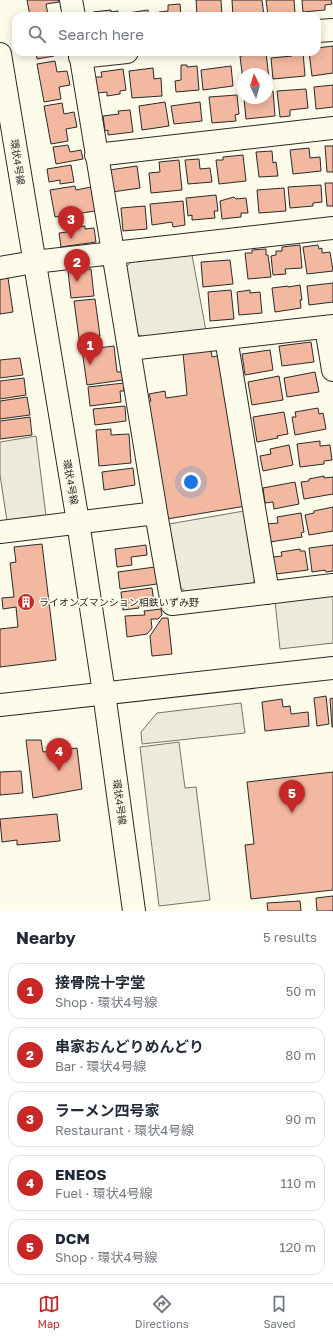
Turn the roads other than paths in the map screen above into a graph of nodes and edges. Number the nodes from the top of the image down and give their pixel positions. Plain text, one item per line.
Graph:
1 (71, 0) edge
2 (73, 12) edge
3 (333, 30) edge
4 (321, 31) edge
5 (0, 54) edge
6 (80, 56) edge
7 (333, 128) edge
8 (96, 155) junction
9 (333, 228) edge
10 (112, 254) junction
11 (34, 262) junction
12 (0, 268) edge
13 (330, 326) edge
14 (226, 338) junction
15 (129, 349) junction
16 (333, 370) edge
17 (156, 513) junction
18 (78, 522) junction
19 (0, 531) edge
20 (333, 585) edge
21 (268, 593) junction
22 (333, 668) edge
23 (104, 693) junction
24 (0, 705) edge
25 (134, 911) edge

1 - 2 street
3 - 4 street
5 - 11 street, 環状4号線
6 - 8 street
7 - 8 street
8 - 10 street
9 - 10 street
10 - 11 street
10 - 15 street
11 - 12 street
11 - 18 street, 環状4号線
13 - 14 street
13 - 16 street
14 - 15 street
14 - 21 street
15 - 17 street
17 - 18 street
17 - 21 street
18 - 19 street
18 - 23 street, 環状4号線
20 - 21 street
22 - 23 street
23 - 24 street
23 - 25 street, 環状4号線

